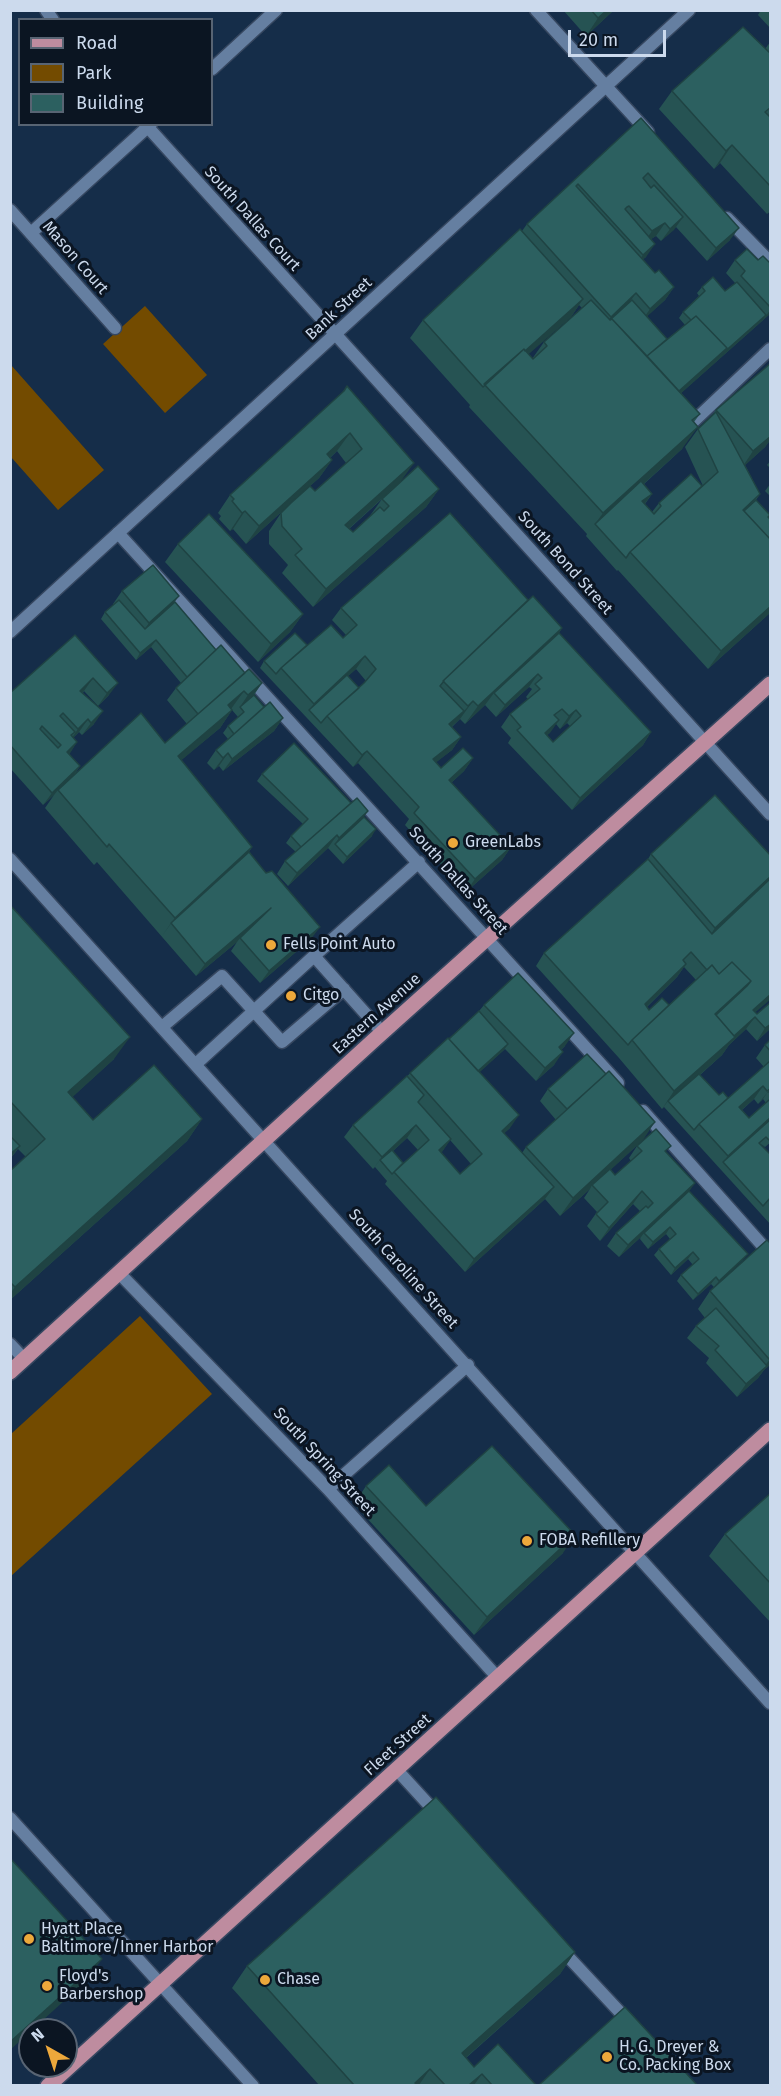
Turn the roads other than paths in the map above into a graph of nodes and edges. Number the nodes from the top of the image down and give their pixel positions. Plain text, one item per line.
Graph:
1 (276, 10) edge
2 (536, 10) edge
3 (689, 10) edge
4 (213, 68) edge
5 (607, 86) junction
6 (148, 126) edge
7 (655, 140) edge
8 (716, 206) edge
9 (10, 210) edge
10 (31, 233) junction
11 (771, 262) edge
12 (115, 328) dead end
13 (334, 335) junction
14 (771, 349) edge
15 (694, 421) edge
16 (117, 533) junction
17 (10, 632) edge
18 (771, 684) edge
19 (706, 743) junction
20 (771, 814) edge
21 (10, 859) edge
22 (419, 862) junction
23 (489, 939) junction
24 (314, 956) junction
25 (344, 989) junction
26 (254, 1010) junction
27 (162, 1027) junction
28 (382, 1032) junction
29 (196, 1064) junction
30 (265, 1141) junction
31 (771, 1254) edge
32 (120, 1274) junction
33 (10, 1344) edge
34 (25, 1360) junction
35 (468, 1365) junction
36 (10, 1372) edge
37 (771, 1430) edge
38 (328, 1488) junction
39 (636, 1552) junction
40 (498, 1678) junction
41 (771, 1702) edge
42 (397, 1770) junction
43 (10, 1818) edge
44 (450, 1828) edge
45 (553, 1939) edge
46 (161, 1984) junction
47 (640, 2034) edge
48 (245, 2083) edge
49 (48, 2085) edge

1 - 4 street
2 - 5 street
3 - 5 street, Bank Street
5 - 7 street
5 - 13 street, Bank Street
6 - 10 street
6 - 13 street, South Dallas Court
8 - 11 street
9 - 10 street, Mason Court
10 - 12 street, Mason Court
13 - 16 street, Bank Street
13 - 19 street, South Bond Street
14 - 15 street
16 - 17 street, Bank Street
16 - 22 street, South Dallas Street
18 - 19 main road, Eastern Avenue
19 - 20 street, South Bond Street
19 - 23 main road, Eastern Avenue
21 - 27 street, South Caroline Street
22 - 23 street, South Dallas Street
22 - 24 street
23 - 28 main road, Eastern Avenue
23 - 31 street, South Dallas Street
24 - 25 street
24 - 26 street
25 - 26 street
25 - 28 street
26 - 27 street
26 - 29 street
27 - 29 street, South Caroline Street
28 - 30 main road, Eastern Avenue
29 - 30 street, South Caroline Street
30 - 32 main road, Eastern Avenue
30 - 35 street, South Caroline Street
32 - 34 main road, Eastern Avenue
32 - 38 street, South Spring Street
33 - 34 street
34 - 36 main road, Eastern Avenue
35 - 38 street
35 - 39 street, South Caroline Street
37 - 39 main road, Fleet Street
38 - 40 street, South Spring Street
39 - 40 main road, Fleet Street
39 - 41 street, South Caroline Street
40 - 42 main road, Fleet Street
42 - 44 street
42 - 46 main road, Fleet Street
43 - 46 street
45 - 47 street
46 - 48 street
46 - 49 main road, Fleet Street

